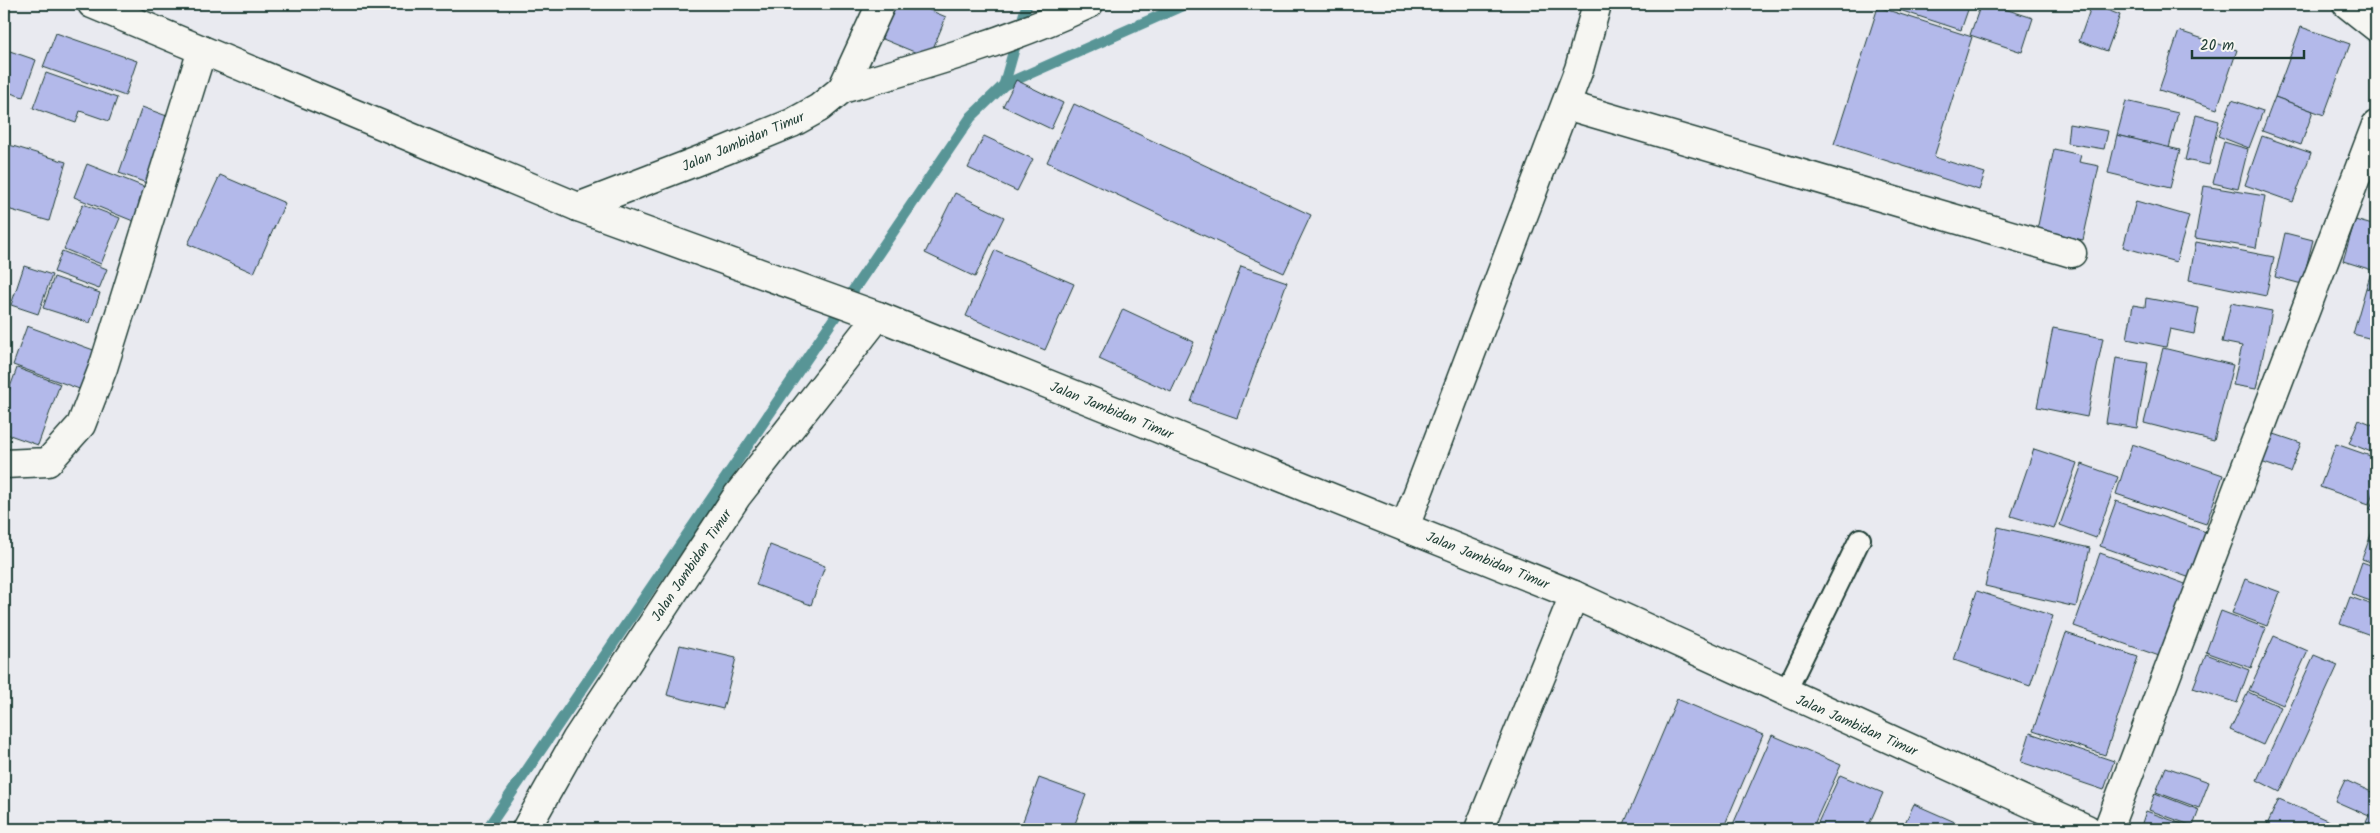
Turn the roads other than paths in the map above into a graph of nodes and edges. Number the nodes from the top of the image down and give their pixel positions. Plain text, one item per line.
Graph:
1 (92, 4) edge
2 (881, 4) edge
3 (1089, 4) edge
4 (1597, 4) edge
5 (2347, 4) edge
6 (2376, 27) edge
7 (202, 50) junction
8 (842, 89) junction
9 (1566, 105) junction
10 (2376, 125) edge
11 (578, 207) junction
12 (2072, 253) dead end
13 (867, 312) junction
14 (4, 464) edge
15 (1405, 527) junction
16 (1860, 539) dead end
17 (1574, 595) junction
18 (1785, 692) junction
19 (526, 829) edge
20 (1479, 829) edge
21 (2087, 829) edge
22 (2108, 829) edge

1 - 7 street
2 - 8 street, Jalan Jambidan Timur
3 - 8 street
4 - 9 street
5 - 6 street
7 - 11 street
7 - 14 street
8 - 11 street, Jalan Jambidan Timur
9 - 12 street
9 - 15 street
10 - 22 street
11 - 13 street
13 - 15 street, Jalan Jambidan Timur
13 - 19 street, Jalan Jambidan Timur
15 - 17 street, Jalan Jambidan Timur
16 - 18 lane
17 - 18 street, Jalan Jambidan Timur
17 - 20 street
18 - 21 street, Jalan Jambidan Timur

